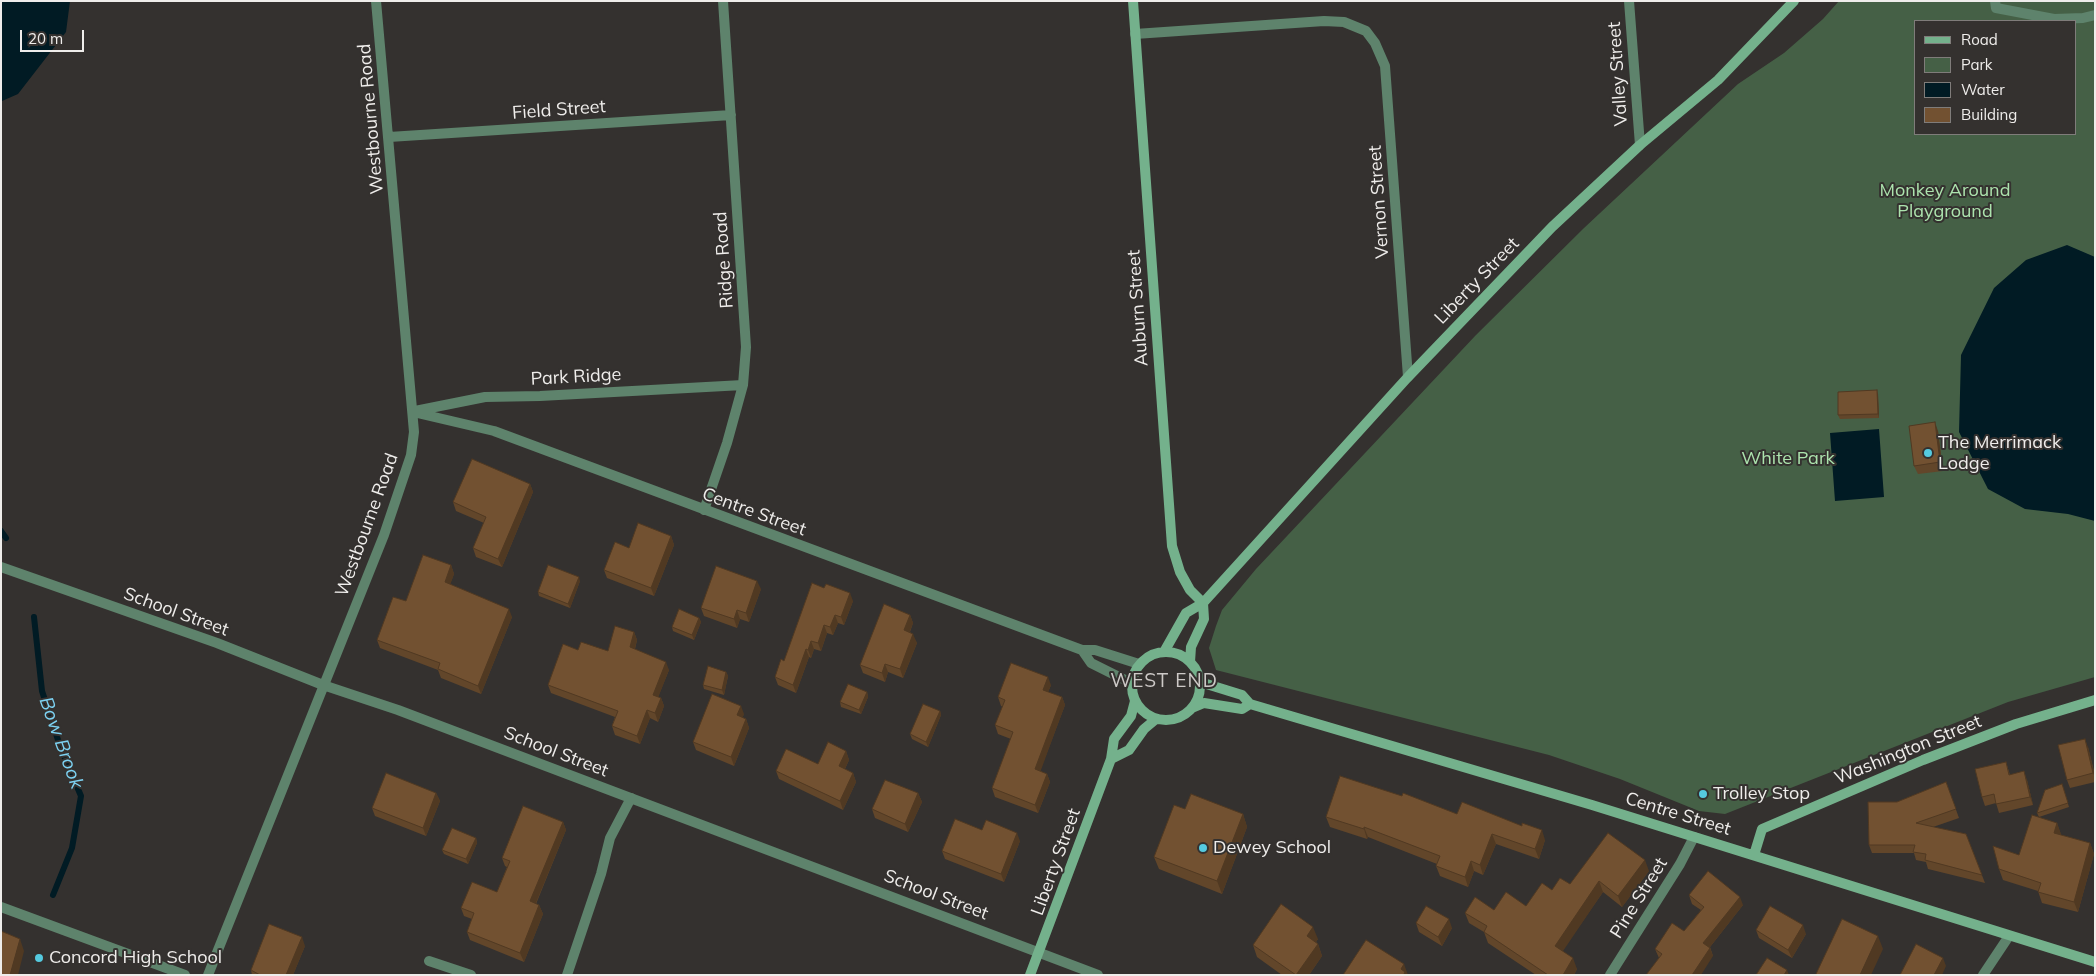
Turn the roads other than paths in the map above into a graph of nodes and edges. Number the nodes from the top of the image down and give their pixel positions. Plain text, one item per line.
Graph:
1 (376, 1) edge
2 (723, 1) edge
3 (1133, 1) edge
4 (1629, 1) edge
5 (1794, 1) edge
6 (1995, 1) edge
7 (2095, 14) edge
8 (1135, 34) junction
9 (731, 115) junction
10 (389, 137) junction
11 (1640, 144) junction
12 (1408, 377) junction
13 (743, 385) junction
14 (412, 412) junction
15 (704, 510) junction
16 (1, 566) edge
17 (1203, 603) junction
18 (1082, 650) junction
19 (1164, 652) junction
20 (1190, 662) junction
21 (1139, 664) junction
22 (1200, 682) junction
23 (1131, 683) junction
24 (323, 685) junction
25 (2095, 700) edge
26 (1135, 702) junction
27 (1250, 704) junction
28 (1192, 708) junction
29 (1156, 719) junction
30 (1111, 760) junction
31 (631, 798) junction
32 (1694, 837) junction
33 (1754, 855) junction
34 (1, 907) edge
35 (2009, 936) junction
36 (1039, 951) junction
37 (429, 961) dead end
38 (2095, 962) edge
39 (185, 975) edge
40 (208, 975) edge
41 (471, 975) edge
42 (568, 975) edge
43 (1030, 975) edge
44 (1098, 975) edge
45 (1610, 975) edge
46 (1983, 975) edge

1 - 10 street, Westbourne Road
2 - 9 street, Ridge Road
3 - 8 street, Auburn Street
4 - 11 street, Valley Street
5 - 11 street, Liberty Street
6 - 7 street
8 - 12 street, Vernon Street
8 - 17 street, Auburn Street
9 - 10 street, Field Street
9 - 13 street, Ridge Road
10 - 14 street, Westbourne Road
11 - 12 street, Liberty Street
12 - 17 street, Liberty Street
13 - 14 street, Park Ridge
13 - 15 street, Ridge Road
14 - 15 street, Centre Street
14 - 24 street, Westbourne Road
15 - 18 street, Centre Street
16 - 24 street, School Street
17 - 19 street, Liberty Street
17 - 20 street
18 - 21 street, Centre Street
18 - 23 street, Centre Street
19 - 20 street
19 - 21 street
20 - 22 street
21 - 23 street
22 - 27 street, Centre Street
22 - 28 street
23 - 26 street
24 - 31 street, School Street
24 - 40 street, Westbourne Road
25 - 33 street, Washington Street
26 - 29 street
26 - 30 street, Liberty Street
27 - 28 street, Centre Street
27 - 32 street, Centre Street
28 - 29 street
29 - 30 street
30 - 36 street, Liberty Street
31 - 36 street, School Street
31 - 42 street
32 - 33 street, Centre Street
32 - 45 street, Pine Street
33 - 35 street, Centre Street
34 - 39 street
35 - 38 street, Centre Street
35 - 46 street
36 - 43 street, Liberty Street
36 - 44 street, School Street
37 - 41 street

